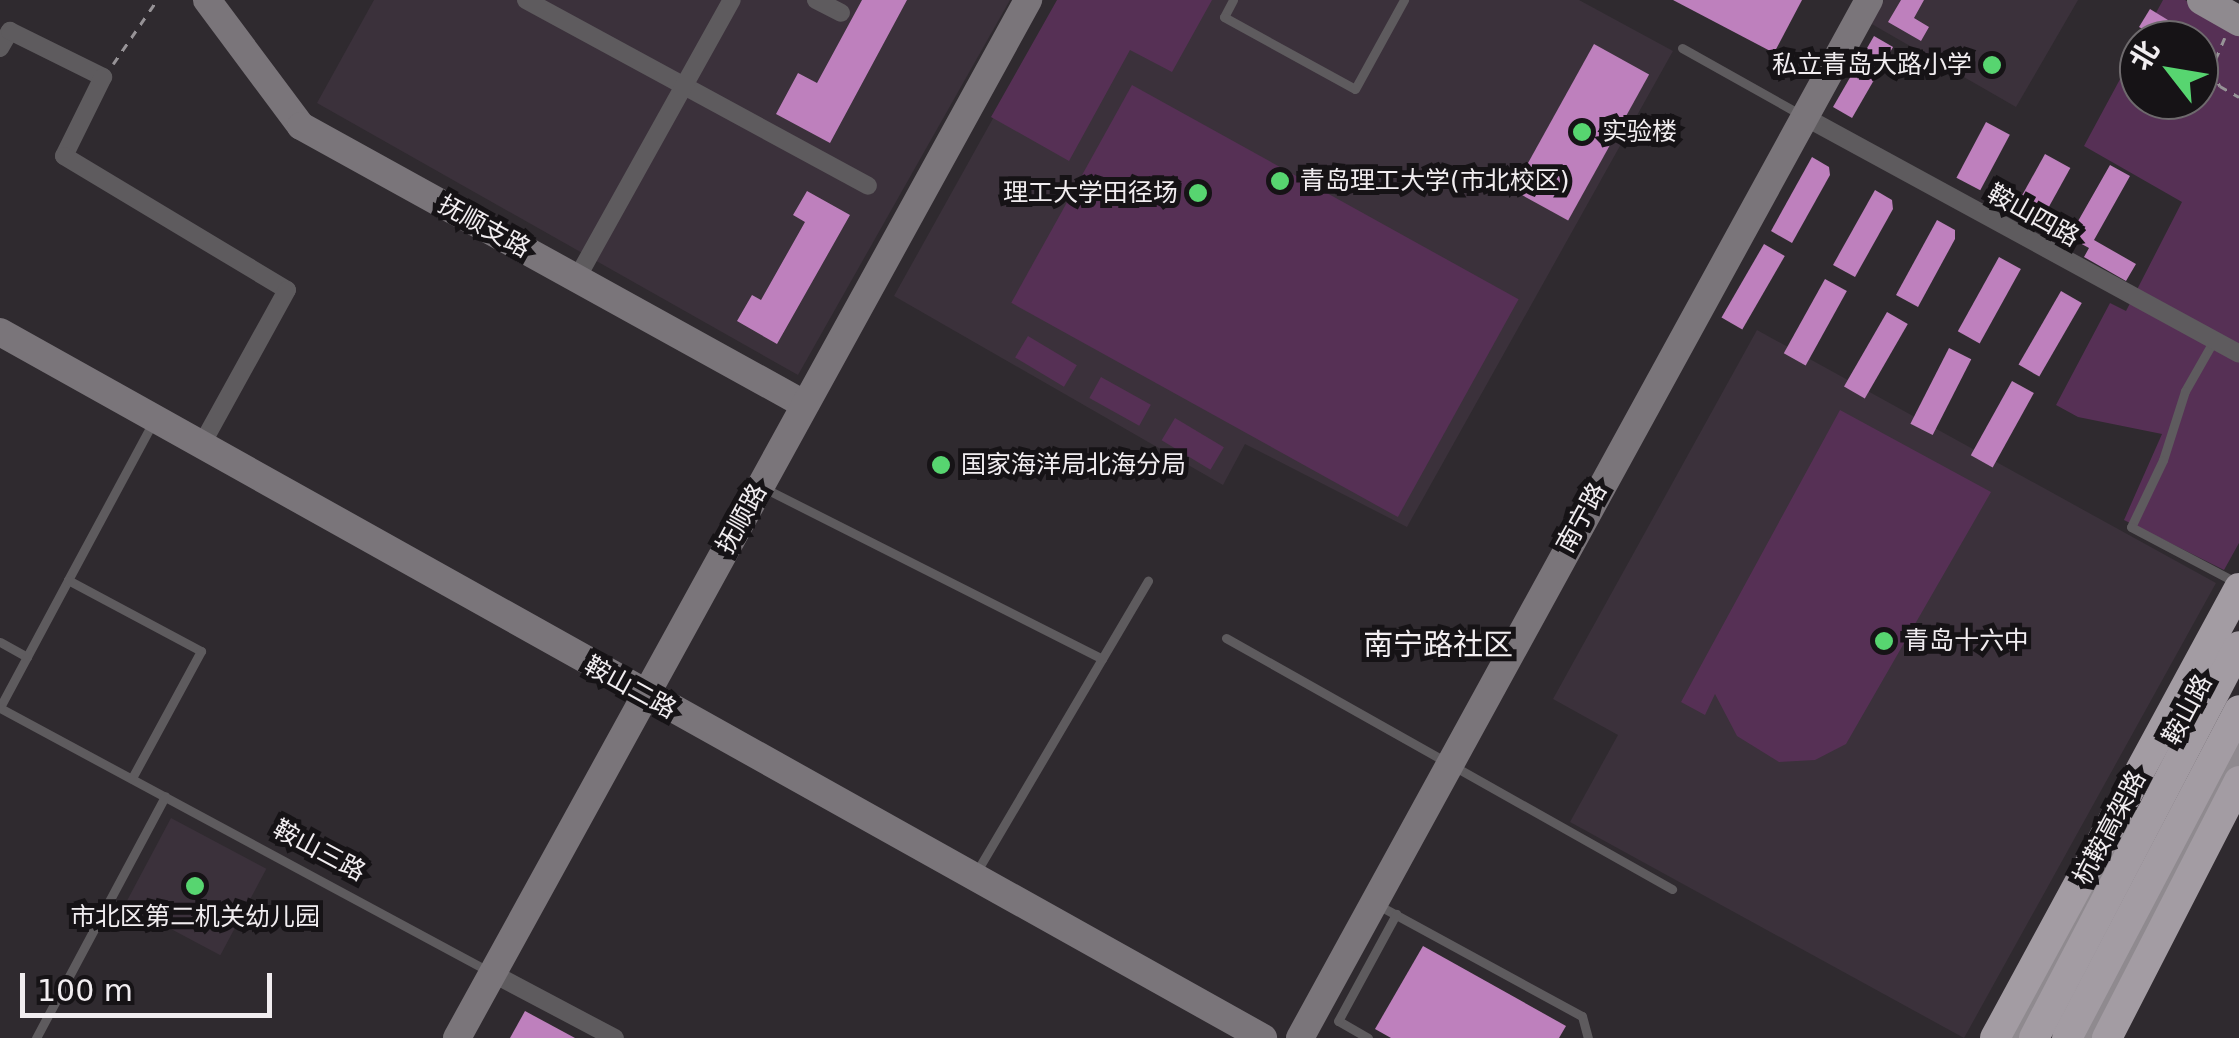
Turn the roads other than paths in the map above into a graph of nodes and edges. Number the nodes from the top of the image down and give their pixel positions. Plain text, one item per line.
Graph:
1 (208, 0) edge
2 (526, 0) edge
3 (732, 0) edge
4 (816, 0) edge
5 (1028, 0) edge
6 (1233, 0) edge
7 (1404, 0) edge
8 (1869, 0) edge
9 (2202, 0) edge
10 (841, 14) dead end
11 (2236, 19) edge
12 (0, 48) edge
13 (1682, 48) dead end
14 (686, 84) junction
15 (1805, 117) junction
16 (868, 186) dead end
17 (577, 278) junction
18 (0, 332) edge
19 (2214, 340) junction
20 (2239, 354) edge
21 (804, 404) junction
22 (154, 420) junction
23 (201, 446) junction
24 (760, 486) junction
25 (68, 580) junction
26 (1148, 581) dead end
27 (2239, 587) edge
28 (1226, 638) dead end
29 (0, 642) edge
30 (2239, 646) edge
31 (27, 657) junction
32 (1102, 660) junction
33 (644, 697) junction
34 (0, 708) edge
35 (2239, 710) edge
36 (2239, 750) edge
37 (1448, 760) junction
38 (132, 778) junction
39 (2239, 781) edge
40 (165, 796) junction
41 (973, 878) junction
42 (1672, 889) dead end
43 (1383, 908) junction
44 (492, 973) junction
45 (36, 1038) edge
46 (457, 1038) edge
47 (614, 1038) edge
48 (1263, 1038) edge
49 (1300, 1038) edge
50 (1368, 1038) edge
51 (1588, 1038) edge
52 (1995, 1038) edge
53 (2016, 1038) edge
54 (2034, 1038) edge
55 (2068, 1038) edge
56 (2083, 1038) edge
57 (2107, 1038) edge

1 - 17 street, 抚顺支路
2 - 14 street
3 - 14 street
4 - 10 street
5 - 21 street, 抚顺路
6 - 7 lane
8 - 15 street, 南宁路
9 - 11 main road
12 - 23 street
13 - 15 lane
14 - 16 street
14 - 17 street
15 - 19 street, 鞍山四路
15 - 37 street, 南宁路
17 - 21 street, 抚顺支路
18 - 22 street, 鞍山二路
19 - 20 street, 鞍山四路
19 - 27 lane
21 - 24 street, 抚顺路
22 - 23 street, 鞍山二路
22 - 25 lane
23 - 33 street, 鞍山二路
24 - 32 lane
24 - 33 street, 抚顺路
25 - 31 lane
25 - 38 lane
26 - 32 lane
27 - 52 highway
27 - 53 main road, 鞍山路
28 - 37 lane
29 - 31 lane
30 - 54 highway, 杭鞍高架路
31 - 34 lane
32 - 41 lane
33 - 41 street, 鞍山二路
33 - 44 street, 抚顺路
34 - 38 lane, 鞍山三路
35 - 55 highway
36 - 56 main road
37 - 42 lane
37 - 43 street, 南宁路
38 - 40 lane, 鞍山三路
39 - 57 highway
40 - 44 lane, 鞍山三路
40 - 45 lane
41 - 48 street, 鞍山二路
43 - 49 street, 南宁路
43 - 50 lane
43 - 51 lane
44 - 46 street, 抚顺路
44 - 47 street, 鞍山三路

